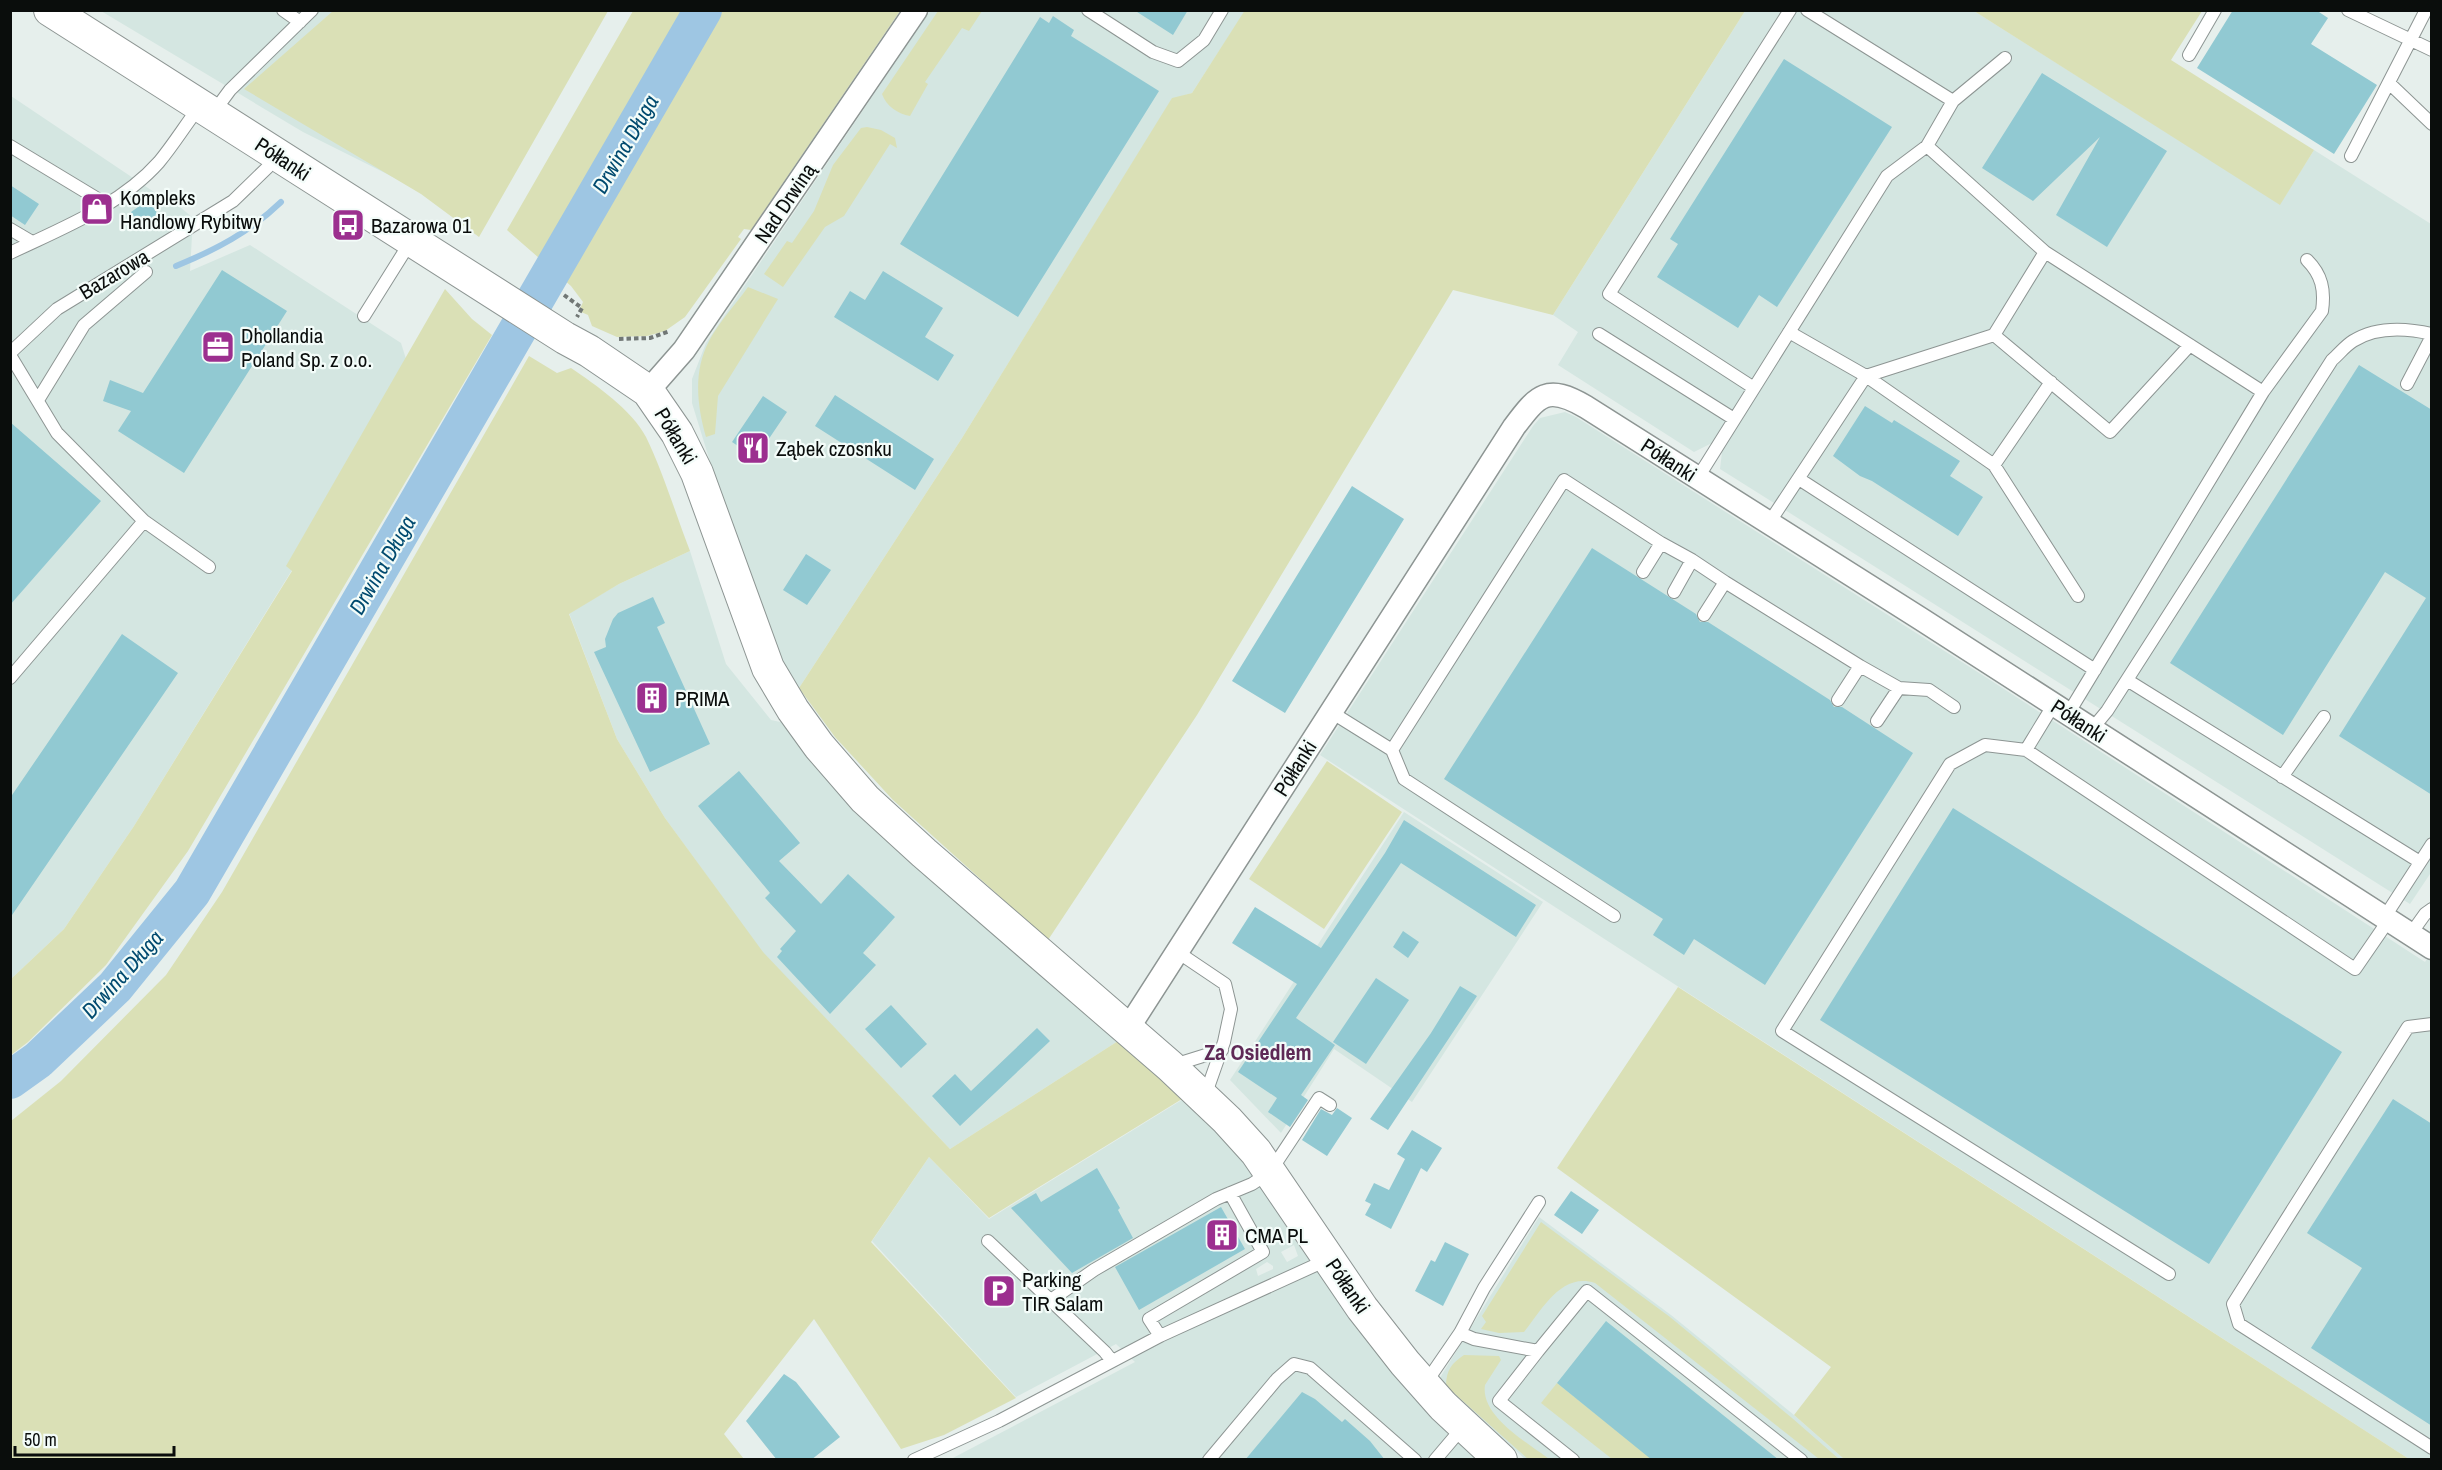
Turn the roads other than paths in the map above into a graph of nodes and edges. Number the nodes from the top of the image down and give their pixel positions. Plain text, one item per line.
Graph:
1 (50, 10) edge
2 (283, 10) edge
3 (312, 10) edge
4 (916, 10) edge
5 (1088, 10) edge
6 (1222, 10) edge
7 (1790, 10) edge
8 (1807, 10) edge
9 (2215, 10) edge
10 (2348, 10) edge
11 (2426, 10) edge
12 (300, 22) junction
13 (2411, 40) junction
14 (2432, 50) edge
15 (2189, 56) dead end
16 (2005, 58) dead end
17 (2389, 83) junction
18 (1953, 101) junction
19 (206, 110) junction
20 (2432, 124) edge
21 (10, 146) edge
22 (1928, 146) junction
23 (277, 154) junction
24 (2351, 156) dead end
25 (106, 204) junction
26 (10, 229) edge
27 (411, 241) junction
28 (32, 242) junction
29 (2045, 252) junction
30 (10, 253) edge
31 (2307, 260) dead end
32 (146, 272) dead end
33 (364, 316) dead end
34 (1790, 332) junction
35 (1599, 334) dead end
36 (1994, 335) junction
37 (2432, 335) edge
38 (2190, 345) junction
39 (10, 354) edge
40 (1866, 376) junction
41 (2051, 382) junction
42 (2407, 384) dead end
43 (1754, 388) junction
44 (648, 391) junction
45 (2263, 392) junction
46 (38, 400) junction
47 (1734, 419) junction
48 (1994, 465) junction
49 (1697, 478) junction
50 (1800, 479) junction
51 (144, 521) junction
52 (1768, 523) junction
53 (1661, 543) junction
54 (1692, 560) junction
55 (209, 567) dead end
56 (1643, 572) dead end
57 (1725, 582) junction
58 (1674, 592) dead end
59 (2078, 596) dead end
60 (1704, 615) dead end
61 (1860, 666) junction
62 (2095, 670) junction
63 (10, 678) edge
64 (2127, 680) junction
65 (1899, 688) junction
66 (1838, 700) dead end
67 (1954, 706) dead end
68 (2061, 709) junction
69 (1331, 712) junction
70 (2324, 717) dead end
71 (1877, 721) dead end
72 (2092, 729) junction
73 (1392, 750) junction
74 (2026, 750) junction
75 (2282, 777) junction
76 (2432, 844) edge
77 (2420, 862) junction
78 (2432, 909) edge
79 (1614, 916) dead end
80 (2386, 919) junction
81 (2410, 935) junction
82 (2432, 948) edge
83 (1176, 951) junction
84 (2432, 1024) edge
85 (1127, 1030) junction
86 (1222, 1050) junction
87 (1170, 1066) junction
88 (1204, 1097) junction
89 (1330, 1105) dead end
90 (1270, 1172) junction
91 (1230, 1193) junction
92 (1539, 1202) dead end
93 (988, 1241) dead end
94 (1330, 1258) junction
95 (2169, 1274) dead end
96 (1051, 1300) junction
97 (1460, 1334) junction
98 (1160, 1336) junction
99 (1538, 1351) junction
100 (1112, 1360) junction
101 (1424, 1385) junction
102 (1464, 1426) junction
103 (2432, 1448) edge
104 (914, 1460) edge
105 (1209, 1460) edge
106 (1415, 1460) edge
107 (1435, 1460) edge
108 (1501, 1460) edge
109 (1573, 1460) edge
110 (1801, 1460) edge

1 - 19 street, Półłanki
2 - 12 lane
3 - 12 lane
4 - 44 street, Nad Drwiną
5 - 6 lane
7 - 43 lane
8 - 18 lane
9 - 15 lane
10 - 13 lane
11 - 13 lane
12 - 19 lane
13 - 14 lane
13 - 17 lane
16 - 18 lane
17 - 20 lane
17 - 24 lane
18 - 22 lane
19 - 23 street, Półłanki
19 - 25 lane
21 - 25 lane
22 - 29 lane
22 - 34 lane
23 - 27 street, Półłanki
23 - 39 lane, Bazarowa
25 - 28 lane
26 - 28 lane
27 - 33 lane
27 - 44 street, Półłanki
28 - 30 lane
29 - 36 lane
29 - 38 lane
31 - 45 lane
32 - 46 lane
34 - 40 lane
34 - 43 lane
35 - 47 lane
36 - 40 lane
36 - 41 lane
37 - 42 lane
37 - 64 lane
38 - 41 lane
38 - 45 lane
39 - 46 lane
40 - 48 lane
40 - 50 lane
41 - 48 lane
43 - 47 lane
44 - 85 street, Półłanki
45 - 62 lane
46 - 51 lane
47 - 49 lane
48 - 59 lane
49 - 52 street, Półłanki
49 - 69 street, Półłanki
50 - 52 lane
50 - 62 lane
51 - 55 lane
51 - 63 lane
52 - 68 street, Półłanki
53 - 54 lane
53 - 56 lane
53 - 73 lane
54 - 57 lane
54 - 58 lane
57 - 60 lane
57 - 61 lane
61 - 65 lane
61 - 66 lane
62 - 68 lane
64 - 72 lane
64 - 75 lane
65 - 67 lane
65 - 71 lane
68 - 72 street, Półłanki
68 - 74 lane
69 - 73 lane
69 - 83 street, Półłanki
70 - 75 lane
72 - 80 street, Półłanki
73 - 79 lane
74 - 80 lane
74 - 95 lane
75 - 77 lane
76 - 77 lane
77 - 80 lane
78 - 81 lane
80 - 81 street, Półłanki
81 - 82 street, Półłanki
83 - 85 street, Półłanki
83 - 86 lane
84 - 103 lane
85 - 87 street, Półłanki
86 - 87 lane
86 - 88 lane
87 - 88 street, Półłanki
88 - 90 street, Półłanki
89 - 90 lane
90 - 91 lane
90 - 94 street, Półłanki
91 - 96 lane
91 - 98 lane
92 - 97 lane
93 - 96 lane
94 - 98 lane
94 - 101 street, Półłanki
96 - 100 lane
97 - 99 lane
97 - 101 lane
98 - 100 lane
99 - 109 lane
99 - 110 lane
100 - 104 lane
101 - 102 street, Półłanki
102 - 107 lane
102 - 108 street, Półłanki
105 - 106 lane

